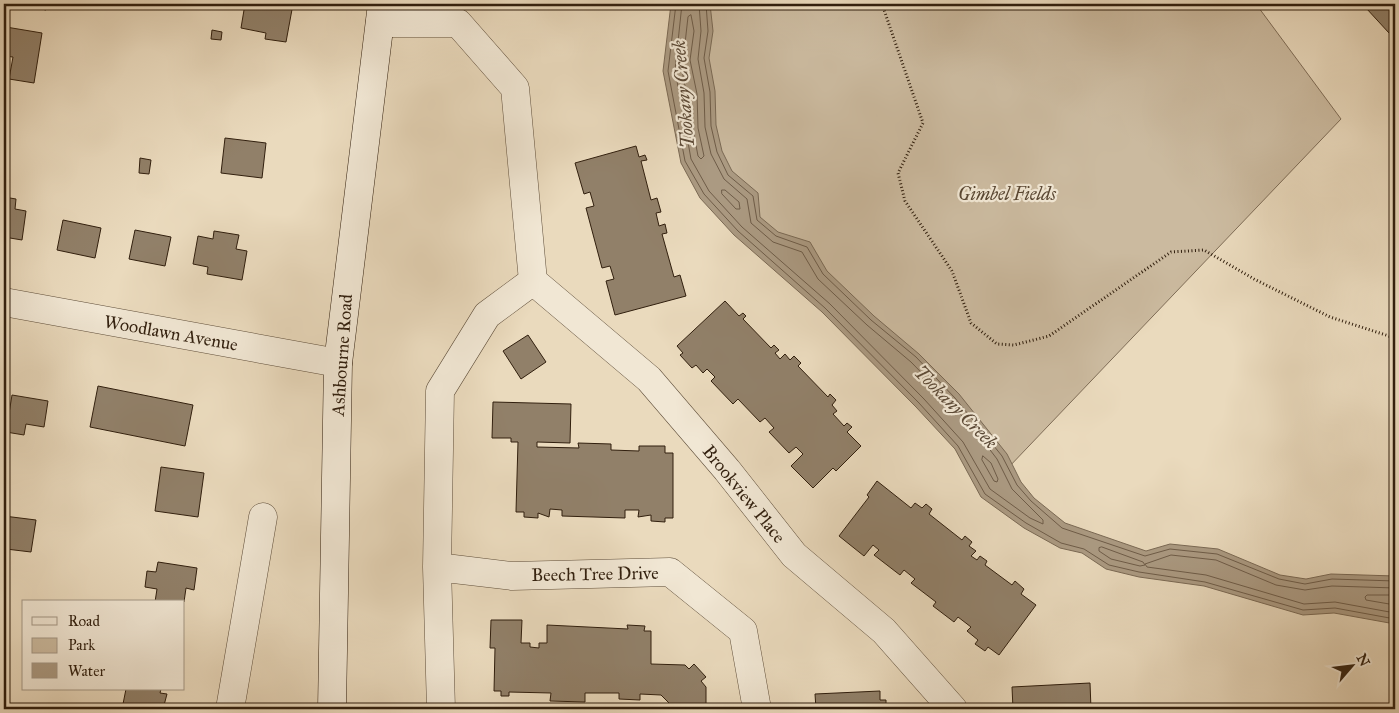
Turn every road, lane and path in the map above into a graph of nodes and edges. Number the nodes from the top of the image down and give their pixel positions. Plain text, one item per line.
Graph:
1 (882, 4) edge
2 (381, 13) edge
3 (533, 281) junction
4 (4, 302) edge
5 (1395, 338) edge
6 (338, 363) junction
7 (263, 517) dead end
8 (437, 567) junction
9 (230, 709) edge
10 (332, 709) edge
11 (441, 709) edge
12 (757, 709) edge
13 (953, 709) edge

1 - 5 path
2 - 3 street
2 - 6 street, Ashbourne Road
3 - 8 street
3 - 13 street, Brookview Place
4 - 6 street, Woodlawn Avenue
6 - 10 street, Ashbourne Road
7 - 9 street
8 - 11 street
8 - 12 street, Beech Tree Drive

